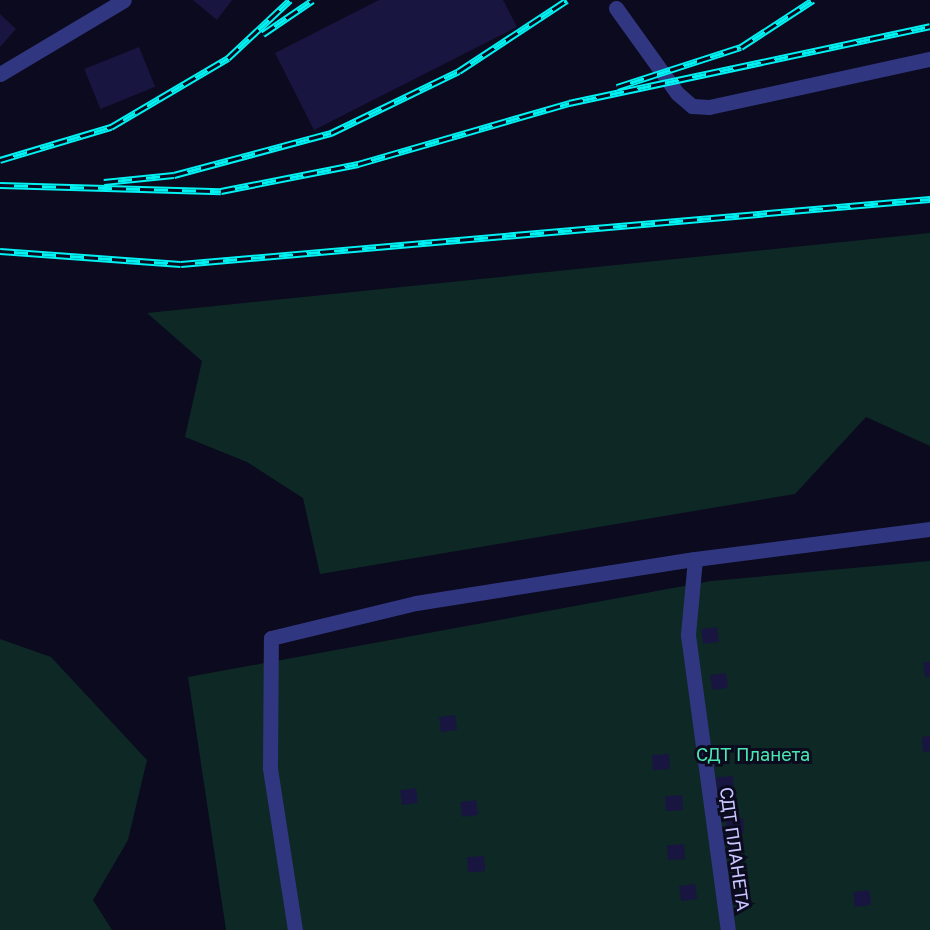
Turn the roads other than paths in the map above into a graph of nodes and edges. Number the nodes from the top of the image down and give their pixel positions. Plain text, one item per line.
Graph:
1 (124, 0) edge
2 (616, 8) dead end
3 (930, 59) edge
4 (0, 74) edge
5 (930, 530) edge
6 (695, 559) junction
7 (295, 930) edge
8 (728, 930) edge

1 - 4 street
2 - 3 street
5 - 6 street
6 - 7 street
6 - 8 street, СДТ ПЛАНЕТА

